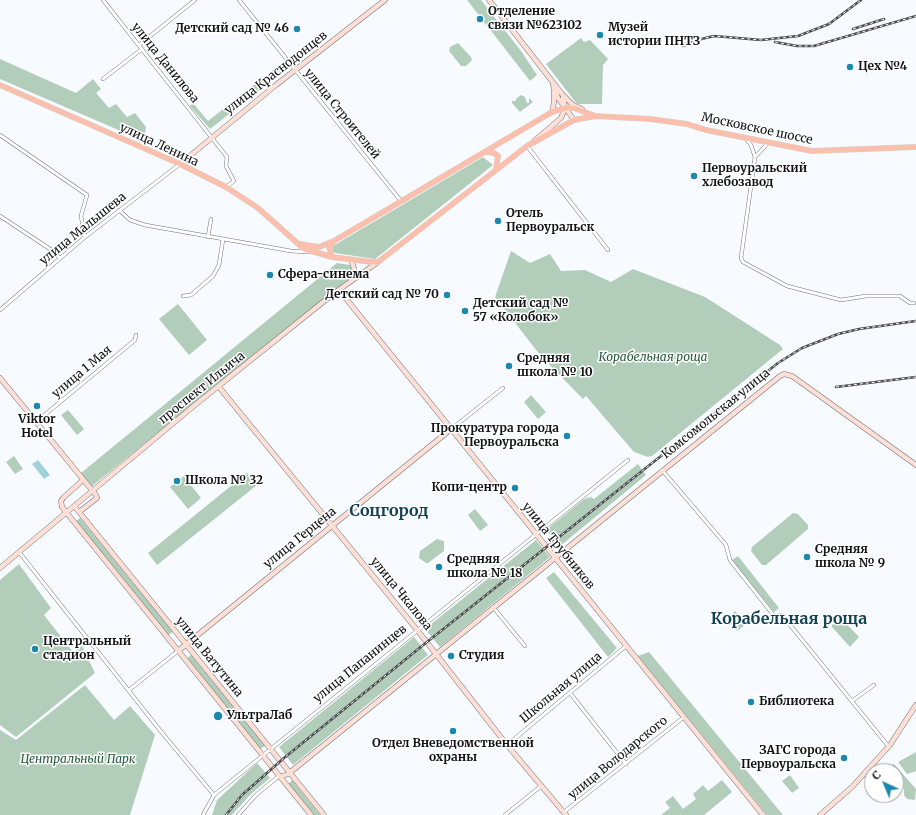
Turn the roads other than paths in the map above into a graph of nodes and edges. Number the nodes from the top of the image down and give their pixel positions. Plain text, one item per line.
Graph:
1 (103, 0) edge
2 (196, 0) edge
3 (239, 0) edge
4 (386, 0) edge
5 (489, 0) edge
6 (139, 45) junction
7 (142, 49) junction
8 (296, 70) junction
9 (103, 79) dead end
10 (551, 79) junction
11 (0, 85) edge
12 (553, 85) junction
13 (562, 94) junction
14 (565, 108) junction
15 (552, 112) junction
16 (595, 116) junction
17 (574, 120) junction
18 (0, 134) edge
19 (212, 137) junction
20 (745, 138) junction
21 (768, 143) junction
22 (529, 144) junction
23 (916, 147) edge
24 (484, 152) junction
25 (755, 157) junction
26 (180, 164) junction
27 (496, 170) junction
28 (226, 187) junction
29 (401, 201) junction
30 (119, 210) junction
31 (0, 216) edge
32 (211, 219) dead end
33 (85, 237) junction
34 (208, 237) junction
35 (222, 239) junction
36 (334, 241) junction
37 (296, 243) junction
38 (608, 250) dead end
39 (314, 253) junction
40 (332, 257) junction
41 (60, 258) junction
42 (351, 260) junction
43 (378, 262) junction
44 (351, 281) junction
45 (339, 290) junction
46 (183, 296) dead end
47 (914, 303) dead end
48 (0, 310) edge
49 (136, 335) dead end
50 (0, 378) edge
51 (219, 387) junction
52 (503, 388) dead end
53 (36, 422) junction
54 (450, 430) junction
55 (628, 460) dead end
56 (916, 465) edge
57 (662, 470) junction
58 (83, 480) junction
59 (92, 490) junction
60 (75, 507) junction
61 (79, 512) junction
62 (67, 513) junction
63 (332, 525) junction
64 (536, 534) junction
65 (19, 552) junction
66 (555, 557) junction
67 (0, 568) edge
68 (493, 607) junction
69 (418, 631) junction
70 (186, 644) junction
71 (525, 646) dead end
72 (626, 646) junction
73 (178, 651) junction
74 (436, 654) junction
75 (874, 685) dead end
76 (129, 690) junction
77 (570, 693) junction
78 (852, 701) junction
79 (916, 705) edge
80 (684, 717) junction
81 (507, 745) junction
82 (889, 747) junction
83 (271, 749) junction
84 (262, 756) junction
85 (626, 764) junction
86 (290, 773) junction
87 (280, 776) junction
88 (541, 786) junction
89 (214, 795) junction
90 (565, 814) edge
91 (203, 815) edge
92 (238, 815) edge
93 (311, 815) edge
94 (324, 815) edge
95 (505, 815) edge
96 (763, 815) edge
97 (820, 815) edge

1 - 6 street, улица Данилова
2 - 6 street
3 - 8 street, улица Строителей
4 - 8 street, улица Краснодонцев
5 - 10 street
6 - 7 street, улица Данилова
7 - 9 street
7 - 19 street, улица Данилова
8 - 19 street, улица Краснодонцев
8 - 29 street, улица Строителей
10 - 12 street
10 - 13 street
11 - 26 main road, улица Ленина
12 - 14 street
12 - 15 street
13 - 14 street
13 - 16 street
14 - 15 main road
14 - 16 main road
14 - 17 street
14 - 22 street, проспект Ильича
15 - 24 main road
16 - 17 main road, проспект Ильича
16 - 20 main road, Московское шоссе
17 - 22 main road, проспект Ильича
18 - 33 street
19 - 26 street, улица Краснодонцев
19 - 28 street, улица Данилова
20 - 21 main road, Московское шоссе
20 - 25 street
21 - 23 main road, Московское шоссе
21 - 25 street
22 - 27 main road, проспект Ильича
22 - 38 street
24 - 27 main road
24 - 29 main road
25 - 47 street
26 - 28 main road, улица Ленина
26 - 30 street, улица Малышева
27 - 43 main road, проспект Ильича
28 - 37 main road, улица Ленина
29 - 36 main road
30 - 33 street, улица Малышева
30 - 34 street, улица Ленина
31 - 41 street
32 - 34 street
33 - 41 street, улица Малышева
34 - 35 street, улица Ленина
35 - 39 street, улица Ленина
35 - 46 street
36 - 37 main road
36 - 40 main road
37 - 39 main road, улица Ленина
39 - 40 main road, улица Ленина
40 - 42 main road, улица Ленина
41 - 48 street, улица Малышева
42 - 43 main road, улица Ленина
42 - 44 street
43 - 44 street, проспект Ильича
44 - 45 street, проспект Ильича
45 - 51 street, проспект Ильича
45 - 54 street, улица Трубников
49 - 53 street, улица 1 Мая
50 - 53 street
51 - 59 street, проспект Ильича
51 - 63 street, улица Чкалова
52 - 54 street, улица Герцена
53 - 58 street
54 - 63 street, улица Герцена
54 - 64 street, улица Трубников
55 - 64 street, улица Папанинцев
56 - 57 street, Комсомольская улица
57 - 66 street, Комсомольская улица
57 - 78 street
58 - 59 street
58 - 62 street
59 - 60 street, проспект Ильича
59 - 61 street
60 - 61 street, улица Ватутина
60 - 62 street, проспект Ильича
61 - 62 street
61 - 70 street, улица Ватутина
62 - 65 street, проспект Ильича
62 - 73 street, улица Ватутина
63 - 69 street, улица Чкалова
63 - 70 street, улица Герцена
64 - 66 street, улица Трубников
64 - 69 street, улица Папанинцев
65 - 67 street, проспект Ильича
65 - 76 street
66 - 68 street
66 - 72 street, улица Трубников
68 - 71 street
68 - 74 street
69 - 74 street, улица Чкалова
69 - 83 street, улица Папанинцев
70 - 73 street, улица Герцена
70 - 83 street, улица Ватутина
72 - 77 street, Школьная улица
72 - 80 street, улица Трубников
73 - 76 street, улица Герцена
73 - 84 street, улица Ватутина
74 - 81 street, улица Чкалова
74 - 86 street
75 - 78 street
76 - 89 street
77 - 81 street, Школьная улица
77 - 85 street
78 - 82 street
79 - 82 street
80 - 85 street, улица Володарского
80 - 96 street, улица Трубников
81 - 88 street, улица Чкалова
82 - 97 street
83 - 84 street, улица Папанинцев
83 - 86 street, улица Ватутина
84 - 87 street, улица Ватутина
84 - 89 street, улица Папанинцев
85 - 90 street, улица Володарского
86 - 87 street
86 - 94 street, улица Ватутина
87 - 92 street
87 - 93 street, улица Ватутина
88 - 90 street, улица Чкалова
88 - 95 street
89 - 91 street, улица Папанинцев

